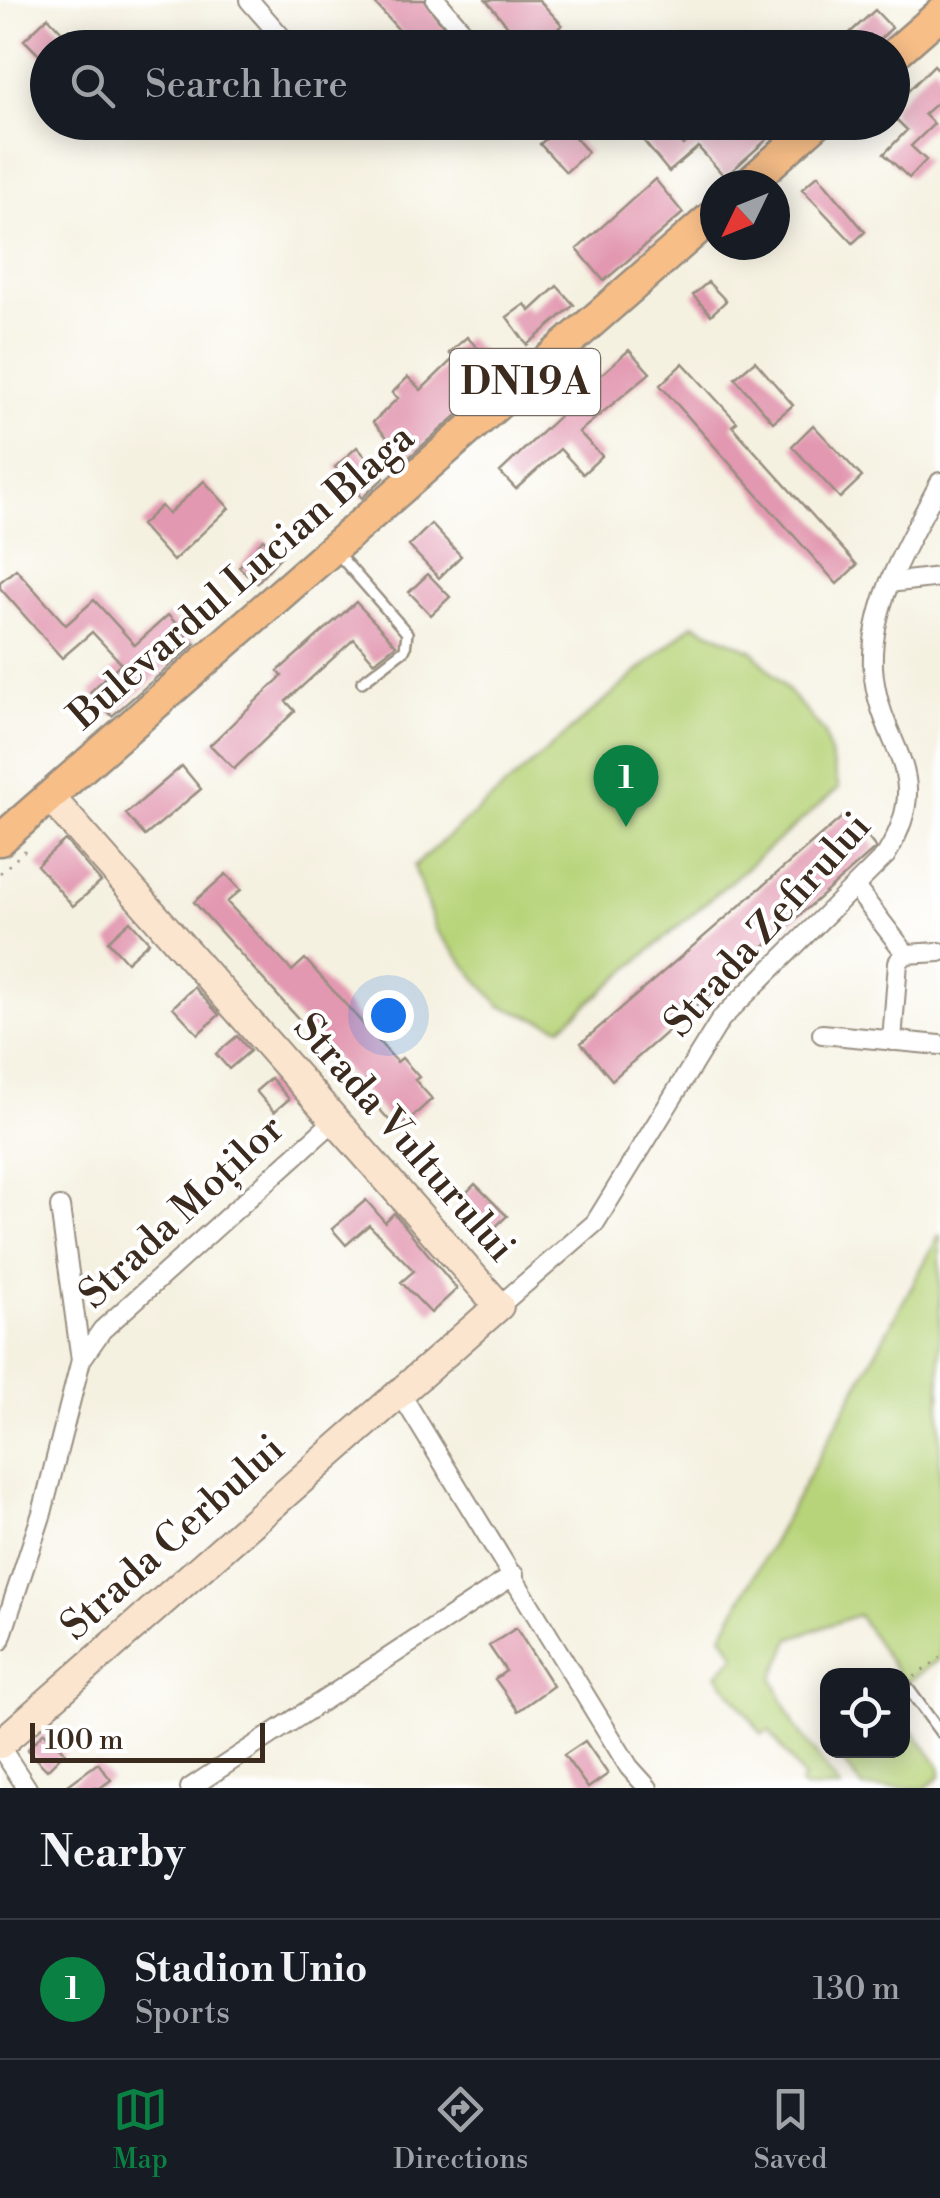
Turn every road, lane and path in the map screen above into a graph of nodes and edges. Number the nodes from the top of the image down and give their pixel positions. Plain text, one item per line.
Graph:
1 (249, 0) edge
2 (436, 0) edge
3 (940, 14) edge
4 (275, 30) edge
5 (462, 30) edge
6 (910, 40) edge
7 (798, 140) edge
8 (764, 170) edge
9 (700, 227) edge
10 (940, 482) edge
11 (334, 550) junction
12 (940, 577) edge
13 (889, 583) junction
14 (362, 682) dead end
15 (50, 797) junction
16 (1, 837) edge
17 (39, 838) dead end
18 (0, 873) edge
19 (855, 888) junction
20 (940, 952) edge
21 (906, 954) junction
22 (822, 1034) dead end
23 (892, 1041) junction
24 (940, 1045) edge
25 (335, 1120) junction
26 (60, 1206) dead end
27 (499, 1306) junction
28 (81, 1360) junction
29 (399, 1391) junction
30 (514, 1575) junction
31 (0, 1641) edge
32 (940, 1658) edge
33 (910, 1680) edge
34 (910, 1691) edge
35 (940, 1732) edge
36 (0, 1746) edge
37 (642, 1786) edge
38 (27, 1788) edge
39 (190, 1788) edge

1 - 4 street
2 - 5 street
3 - 6 main road
7 - 8 main road
9 - 11 main road, Bulevardul Lucian Blaga / DN19A
10 - 13 street, Strada Zefirului
11 - 14 lane
11 - 15 main road, Bulevardul Lucian Blaga / DN19A
12 - 13 street
13 - 19 street, Strada Zefirului
15 - 16 main road, Bulevardul Lucian Blaga / DN19A
15 - 25 street, Strada Vulturului
17 - 18 path
19 - 21 street
19 - 27 street, Strada Zefirului
20 - 21 street
21 - 23 street
22 - 23 street
23 - 24 street
25 - 27 street, Strada Vulturului
25 - 28 street, Strada Moților
26 - 28 street, Strada Moților
27 - 29 street, Strada Vulturului
28 - 31 street, Strada Moților
29 - 30 street
29 - 36 street, Strada Cerbului
30 - 37 street
30 - 39 street
32 - 33 path
34 - 35 lane
36 - 38 street

